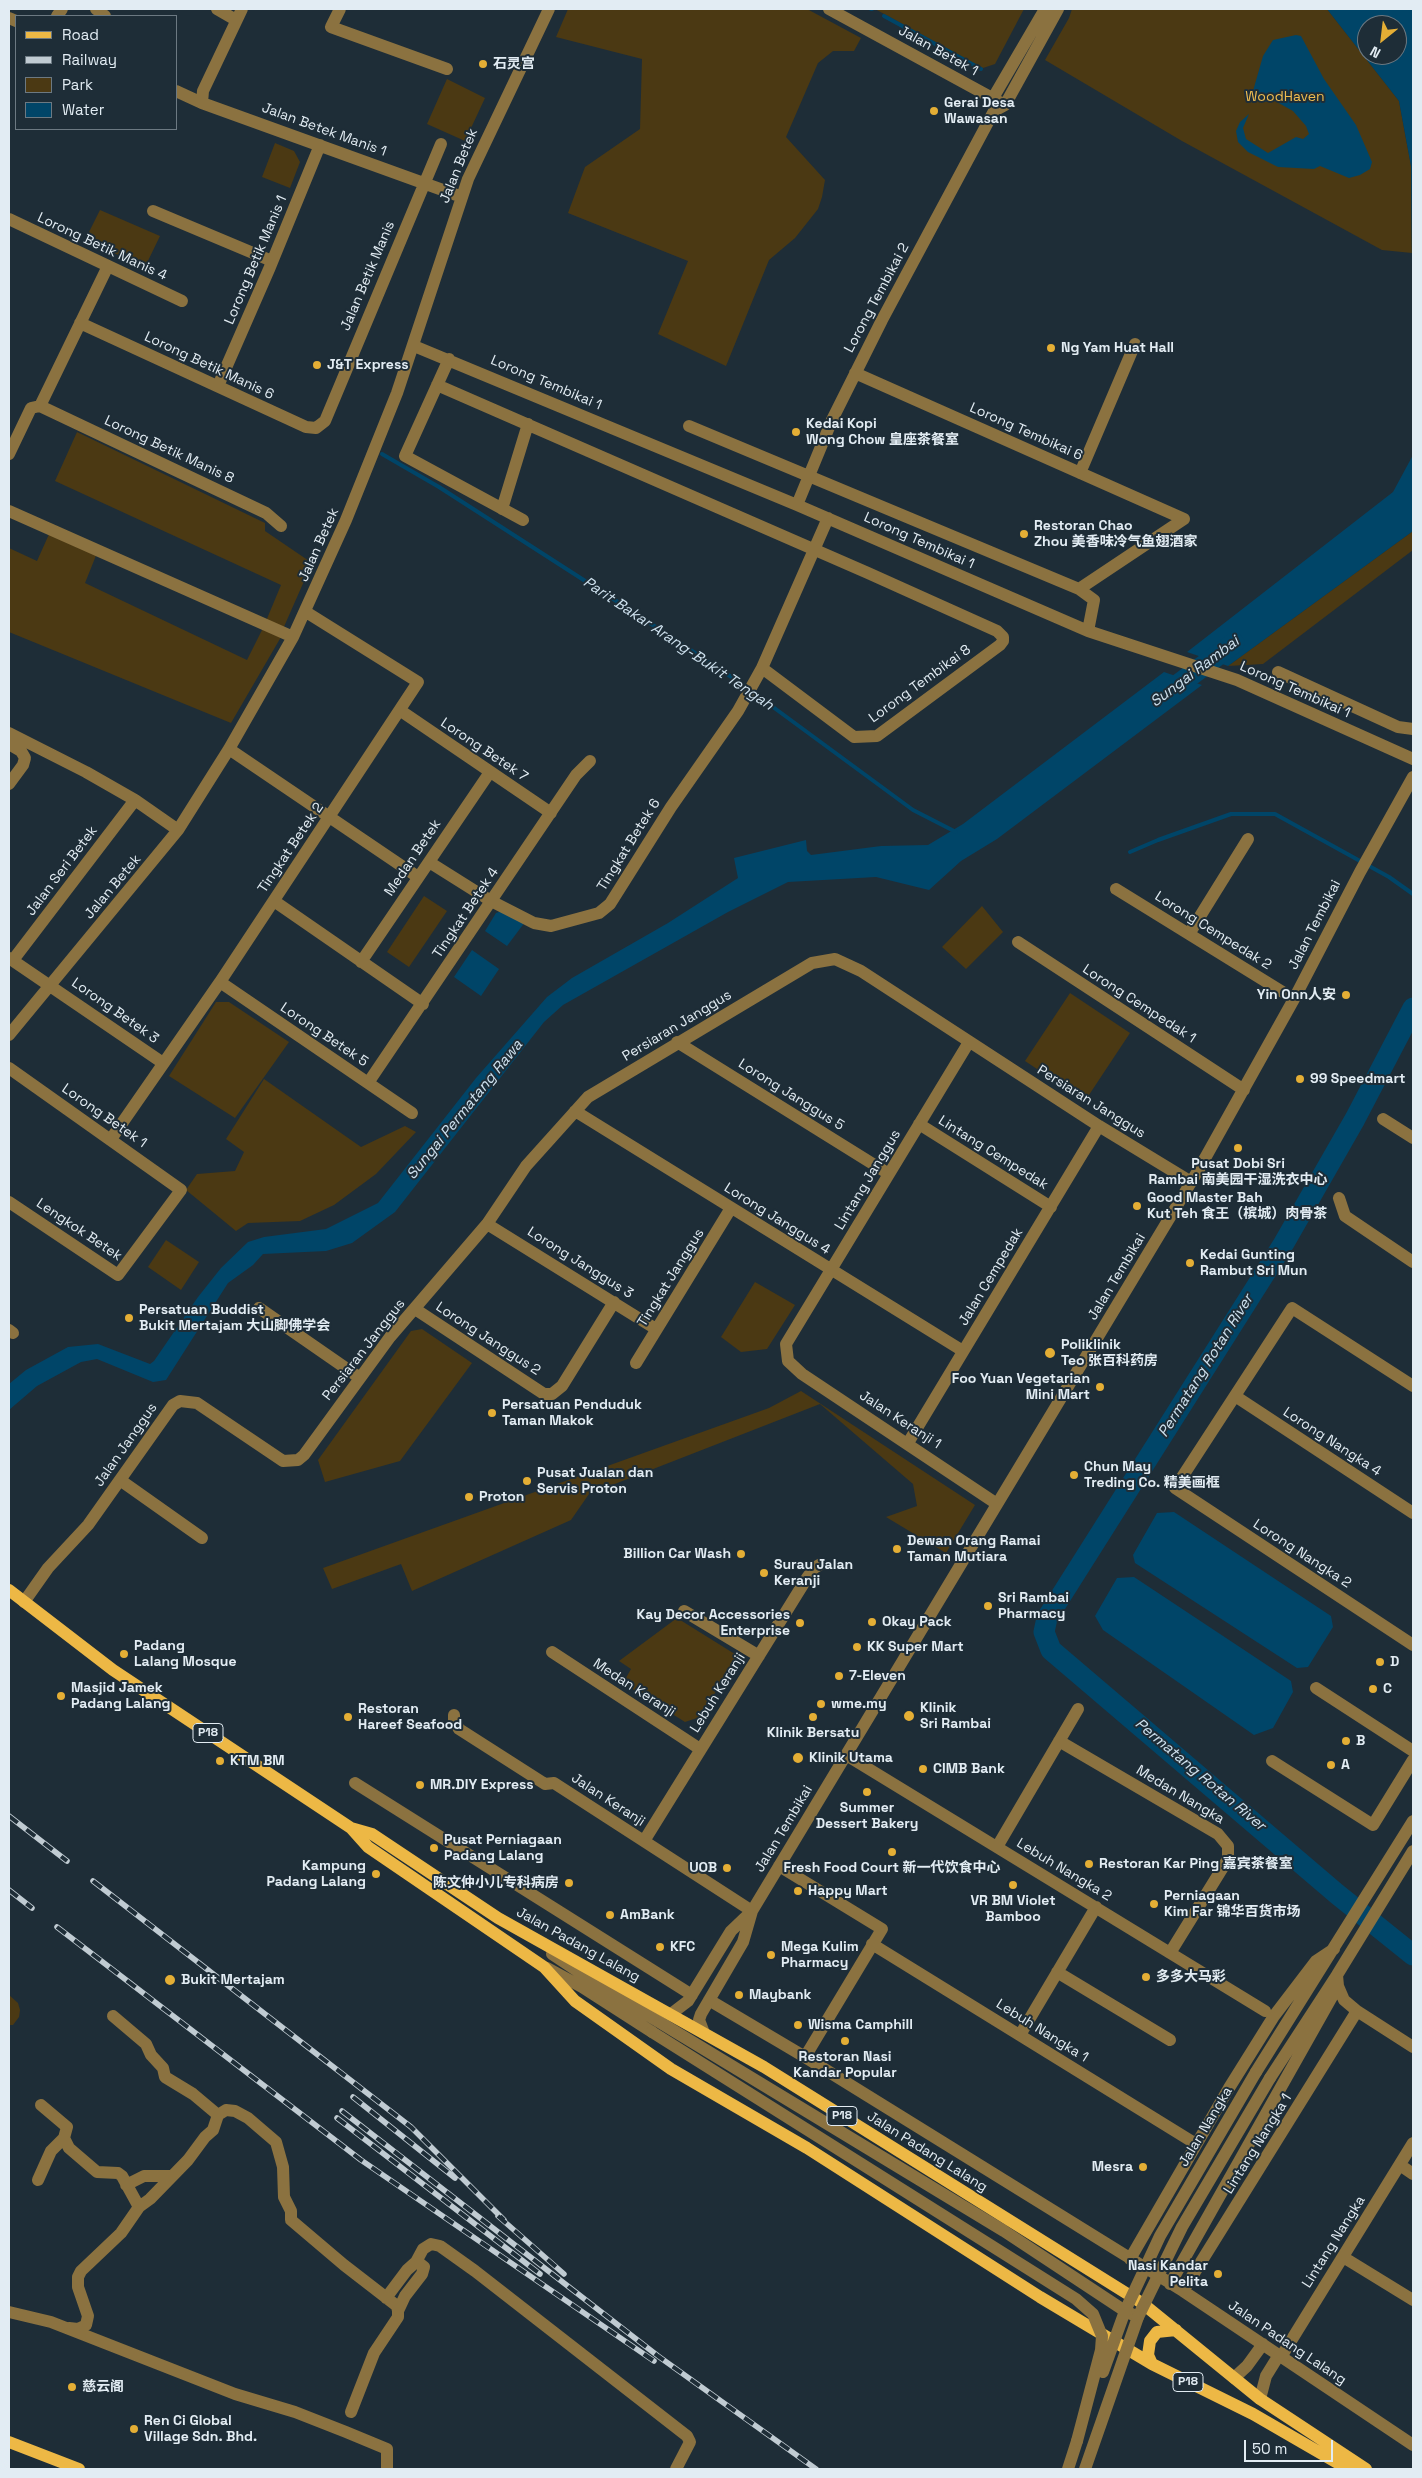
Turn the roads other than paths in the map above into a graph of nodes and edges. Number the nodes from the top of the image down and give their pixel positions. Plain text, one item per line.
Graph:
1 (217, 9) edge
2 (340, 9) edge
3 (549, 9) edge
4 (829, 9) edge
5 (1045, 9) edge
6 (1058, 9) edge
7 (239, 14) edge
8 (1037, 35) junction
9 (447, 69) dead end
10 (178, 93) edge
11 (993, 98) junction
12 (202, 103) junction
13 (1000, 108) junction
14 (441, 144) dead end
15 (320, 145) junction
16 (425, 182) junction
17 (462, 197) junction
18 (152, 211) dead end
19 (9, 219) edge
20 (272, 262) junction
21 (108, 266) junction
22 (182, 301) dead end
23 (80, 324) junction
24 (1135, 344) dead end
25 (414, 346) junction
26 (450, 359) junction
27 (855, 373) junction
28 (437, 385) junction
29 (218, 386) junction
30 (40, 406) junction
31 (325, 421) joint
32 (528, 424) junction
33 (689, 426) dead end
34 (9, 454) edge
35 (1080, 472) junction
36 (808, 476) junction
37 (796, 505) junction
38 (502, 509) junction
39 (9, 511) edge
40 (828, 518) junction
41 (523, 520) dead end
42 (281, 526) dead end
43 (814, 550) junction
44 (1079, 589) junction
45 (306, 612) junction
46 (1088, 631) junction
47 (293, 638) junction
48 (762, 668) junction
49 (1278, 672) dead end
50 (1357, 708) junction
51 (401, 711) junction
52 (1346, 728) junction
53 (1413, 729) edge
54 (9, 733) edge
55 (9, 744) edge
56 (229, 749) junction
57 (1413, 758) edge
58 (590, 761) dead end
59 (490, 772) junction
60 (1413, 777) edge
61 (9, 784) edge
62 (134, 800) junction
63 (551, 812) junction
64 (330, 818) junction
65 (178, 830) junction
66 (1248, 839) dead end
67 (429, 862) junction
68 (418, 878) junction
69 (1116, 889) dead end
70 (274, 901) junction
71 (491, 902) junction
72 (1189, 934) junction
73 (1018, 942) dead end
74 (11, 959) edge
75 (361, 962) junction
76 (220, 982) junction
77 (50, 984) junction
78 (1294, 999) junction
79 (423, 1004) junction
80 (9, 1035) edge
81 (677, 1042) junction
82 (969, 1042) junction
83 (163, 1063) junction
84 (9, 1068) edge
85 (368, 1083) junction
86 (1244, 1090) junction
87 (575, 1111) junction
88 (412, 1114) dead end
89 (1384, 1119) dead end
90 (920, 1124) junction
91 (1099, 1126) junction
92 (1413, 1138) edge
93 (111, 1139) junction
94 (889, 1174) junction
95 (1191, 1182) junction
96 (181, 1190) joint
97 (1339, 1198) dead end
98 (9, 1202) edge
99 (1051, 1207) junction
100 (731, 1208) junction
101 (486, 1224) junction
102 (1413, 1262) edge
103 (831, 1270) junction
104 (614, 1302) junction
105 (259, 1308) dead end
106 (415, 1309) junction
107 (656, 1329) junction
108 (963, 1351) junction
109 (788, 1361) joint
110 (636, 1363) dead end
111 (360, 1378) junction
112 (1413, 1386) edge
113 (1235, 1396) junction
114 (908, 1442) junction
115 (283, 1461) joint
116 (120, 1480) junction
117 (998, 1504) junction
118 (1413, 1513) edge
119 (202, 1538) dead end
120 (821, 1564) dead end
121 (9, 1590) edge
122 (24, 1602) junction
123 (684, 1611) dead end
124 (1413, 1644) edge
125 (552, 1652) dead end
126 (758, 1656) junction
127 (1316, 1688) dead end
128 (1078, 1709) dead end
129 (454, 1715) dead end
130 (1059, 1741) junction
131 (700, 1749) junction
132 (1413, 1751) edge
133 (846, 1755) junction
134 (1413, 1760) edge
135 (1272, 1761) dead end
136 (355, 1783) dead end
137 (1413, 1821) edge
138 (351, 1828) junction
139 (644, 1841) junction
140 (996, 1847) junction
141 (1413, 1851) edge
142 (779, 1866) junction
143 (1096, 1907) junction
144 (752, 1911) junction
145 (498, 1918) junction
146 (872, 1944) junction
147 (1334, 1949) junction
148 (1170, 1953) junction
149 (544, 1967) junction
150 (1057, 1972) junction
151 (1338, 1981) junction
152 (692, 1995) junction
153 (709, 2000) junction
154 (1265, 2011) dead end
155 (1357, 2011) junction
156 (671, 2014) junction
157 (113, 2016) dead end
158 (654, 2026) junction
159 (704, 2033) junction
160 (1020, 2035) junction
161 (1170, 2040) dead end
162 (1413, 2047) edge
163 (805, 2057) junction
164 (41, 2105) dead end
165 (218, 2115) junction
166 (64, 2138) junction
167 (1413, 2143) edge
168 (1196, 2144) junction
169 (1400, 2165) junction
170 (1413, 2174) edge
171 (171, 2176) junction
172 (38, 2180) dead end
173 (126, 2185) junction
174 (139, 2207) junction
175 (1147, 2229) junction
176 (1188, 2251) junction
177 (1343, 2257) junction
178 (1130, 2259) junction
179 (416, 2262) junction
180 (1170, 2284) junction
181 (1182, 2291) junction
182 (386, 2298) junction
183 (1413, 2300) edge
184 (1142, 2303) junction
185 (398, 2311) junction
186 (1125, 2311) junction
187 (9, 2312) edge
188 (1138, 2317) junction
189 (68, 2328) junction
190 (1176, 2330) junction
191 (1116, 2342) junction
192 (1263, 2344) junction
193 (1280, 2356) junction
194 (1152, 2364) junction
195 (1234, 2378) junction
196 (1260, 2399) junction
197 (352, 2412) dead end
198 (1077, 2441) junction
199 (9, 2442) edge
200 (1413, 2444) edge
201 (79, 2469) edge
202 (387, 2469) edge
203 (676, 2469) edge
204 (1068, 2469) edge
205 (1084, 2469) edge
206 (1348, 2469) edge
207 (1366, 2469) edge

1 - 7 street
2 - 9 street
3 - 17 street, Jalan Betek
4 - 11 street, Jalan Betek 1
5 - 8 street, Lorong Tembikai 2
6 - 8 street, Lorong Tembikai 2
7 - 12 street
8 - 11 street, Lorong Tembikai 2
8 - 13 street, Lorong Tembikai 2
10 - 12 street, Jalan Betek Manis 1
11 - 13 street
12 - 15 street, Jalan Betek Manis 1
13 - 27 street, Lorong Tembikai 2
14 - 16 street, Jalan Betik Manis
15 - 16 street, Jalan Betek Manis 1
15 - 20 street, Lorong Betik Manis 1
16 - 17 street, Jalan Betek Manis 1
16 - 31 street, Jalan Betik Manis
17 - 25 street, Jalan Betek
18 - 20 street
19 - 21 street, Lorong Betik Manis 4
20 - 29 street, Lorong Betik Manis 1
21 - 22 street, Lorong Betik Manis 4
21 - 23 street
23 - 29 street, Lorong Betik Manis 6
23 - 30 street
24 - 35 street
25 - 26 street, Lorong Tembikai 1
25 - 45 street, Jalan Betek
26 - 28 street
26 - 37 street, Lorong Tembikai 1
27 - 35 street, Lorong Tembikai 6
27 - 36 street, Lorong Tembikai 2
28 - 32 street
28 - 38 street
29 - 31 street, Lorong Betik Manis 6
30 - 34 street
30 - 42 street, Lorong Betik Manis 8
32 - 38 street
32 - 43 street
33 - 36 street, Lorong Tembikai 1
35 - 44 street, Lorong Tembikai 6
36 - 37 street, Lorong Tembikai 2
36 - 44 street, Lorong Tembikai 1
37 - 40 street, Lorong Tembikai 1
38 - 41 street
39 - 47 street
40 - 43 street, Tingkat Betek 6
40 - 46 street, Lorong Tembikai 1
43 - 48 street, Tingkat Betek 6
43 - 48 street, Lorong Tembikai 8
44 - 46 street, Lorong Tembikai 1
45 - 47 street, Jalan Betek
45 - 51 street, Tingkat Betek 2
46 - 52 street, Lorong Tembikai 1
47 - 56 street, Jalan Betek
48 - 71 street, Tingkat Betek 6
49 - 50 street
50 - 52 street
50 - 53 street
51 - 59 street, Lorong Betek 7
51 - 64 street, Tingkat Betek 2
52 - 57 street, Lorong Tembikai 1
54 - 62 street
55 - 61 street
56 - 64 street
56 - 65 street, Jalan Betek
58 - 63 street, Tingkat Betek 4
59 - 63 street, Lorong Betek 7
59 - 67 street, Medan Betek
60 - 78 street, Jalan Tembikai
62 - 65 street
62 - 74 street, Jalan Seri Betek
63 - 71 street, Tingkat Betek 4
64 - 68 street
64 - 70 street, Tingkat Betek 2
65 - 77 street, Jalan Betek
66 - 72 street
67 - 68 street, Medan Betek
67 - 71 street, Tingkat Betek 6
68 - 75 street, Medan Betek
69 - 72 street, Lorong Cempedak 2
70 - 75 street
70 - 76 street, Tingkat Betek 2
71 - 79 street, Tingkat Betek 4
72 - 78 street, Lorong Cempedak 2
73 - 86 street, Lorong Cempedak 1
74 - 77 street, Lorong Betek 3
75 - 79 street
76 - 83 street, Tingkat Betek 2
76 - 85 street, Lorong Betek 5
77 - 80 street, Jalan Betek
77 - 83 street, Lorong Betek 3
78 - 86 street, Jalan Tembikai
79 - 85 street, Tingkat Betek 4
81 - 82 street, Persiaran Janggus
81 - 87 street, Persiaran Janggus
81 - 94 street, Lorong Janggus 5
82 - 90 street, Lintang Janggus
82 - 91 street, Persiaran Janggus
83 - 93 street, Tingkat Betek 2
84 - 93 street, Lorong Betek 1
85 - 88 street, Lorong Betek 5
86 - 95 street, Jalan Tembikai
87 - 100 street, Lorong Janggus 4
87 - 101 street, Persiaran Janggus
89 - 92 street
90 - 94 street, Lintang Janggus
90 - 99 street, Lintang Cempedak
91 - 95 street, Persiaran Janggus
91 - 99 street, Jalan Cempedak
93 - 96 street, Lorong Betek 1
94 - 103 street, Lintang Janggus
95 - 117 street, Jalan Tembikai
96 - 98 street, Lengkok Betek
97 - 102 street
99 - 108 street, Jalan Cempedak
100 - 103 street, Lorong Janggus 4
100 - 107 street, Tingkat Janggus
101 - 104 street, Lorong Janggus 3
101 - 106 street, Persiaran Janggus
103 - 108 street, Lorong Janggus 4
103 - 109 street, Lintang Janggus
104 - 106 street, Lorong Janggus 2
104 - 107 street, Lorong Janggus 3
105 - 111 street
106 - 111 street, Persiaran Janggus
107 - 110 street, Tingkat Janggus
108 - 114 street, Jalan Cempedak
109 - 114 street, Jalan Keranji 1
111 - 115 street, Persiaran Janggus
112 - 113 street
113 - 118 street, Lorong Nangka 4
113 - 124 street, Lorong Nangka 2
114 - 117 street, Jalan Keranji 1
115 - 116 street, Jalan Janggus
116 - 119 street
116 - 122 street, Jalan Janggus
117 - 133 street, Jalan Tembikai
120 - 126 street, Lebuh Keranji
121 - 122 main road, Jalan Padang Lalang / P18
122 - 138 main road, Jalan Padang Lalang / P18
123 - 126 street
125 - 131 street, Medan Keranji
126 - 131 street, Lebuh Keranji
127 - 132 street
128 - 130 street
129 - 139 street, Jalan Keranji
130 - 140 street
130 - 148 street, Medan Nangka
131 - 139 street, Lebuh Keranji
133 - 140 street, Lebuh Nangka 2
133 - 142 street, Jalan Tembikai
134 - 135 street
136 - 152 street, Jalan Padang Lalang
137 - 147 street, Jalan Nangka
138 - 145 main road, Jalan Padang Lalang / P18
138 - 149 main road, Jalan Padang Lalang / P18
139 - 144 street, Jalan Keranji
140 - 143 street, Lebuh Nangka 2
141 - 151 street
142 - 144 street, Jalan Tembikai
142 - 146 street
143 - 148 street, Lebuh Nangka 2
143 - 150 street
144 - 152 street, Jalan Tembikai
144 - 153 street, Jalan Tembikai
145 - 156 main road, Jalan Padang Lalang / P18
145 - 158 street
146 - 160 street, Lebuh Nangka 1
146 - 163 street
147 - 168 street
147 - 186 street, Jalan Nangka, bridge
148 - 154 street, Lebuh Nangka 2
149 - 158 street
149 - 191 main road, Jalan Padang Lalang / P18
150 - 160 street
150 - 161 street
151 - 155 street
151 - 176 street
151 - 188 street, bridge
152 - 156 street, Jalan Tembikai
153 - 159 street, Jalan Tembikai
153 - 163 street, Jalan Padang Lalang
155 - 162 street
155 - 181 street, Lintang Nangka 1
156 - 159 main road, Jalan Padang Lalang / P18
157 - 165 street
158 - 186 street
158 - 198 street, bridge
159 - 184 main road, Jalan Padang Lalang / P18
160 - 168 street, Lebuh Nangka 1
163 - 178 street, Jalan Padang Lalang
164 - 166 street
165 - 171 street
165 - 182 street
166 - 172 street
166 - 173 street
167 - 169 street, Lintang Nangka
168 - 175 street
169 - 170 street
169 - 177 street, Lintang Nangka
171 - 173 street
171 - 174 street
173 - 174 street
174 - 189 street
175 - 176 street
175 - 178 street
176 - 180 street
177 - 183 street
177 - 193 street, Lintang Nangka
178 - 180 street, Jalan Padang Lalang
179 - 182 street
179 - 185 street
179 - 203 street
180 - 181 street, Jalan Padang Lalang
181 - 192 street, Jalan Padang Lalang
182 - 185 street
184 - 190 main road, Jalan Padang Lalang / P18
184 - 191 main road
185 - 197 street
186 - 188 street, bridge
186 - 198 street, Jalan Nangka, bridge
187 - 189 street
188 - 205 street, bridge
189 - 202 street
190 - 194 main road
190 - 195 main road, Jalan Padang Lalang / P18
191 - 194 main road, Jalan Padang Lalang / P18
192 - 193 street, Jalan Padang Lalang
192 - 195 street
193 - 196 street, Lintang Nangka
193 - 200 street, Jalan Padang Lalang
194 - 206 main road, Jalan Padang Lalang / P18
195 - 196 main road, Jalan Padang Lalang / P18
196 - 207 main road, Jalan Padang Lalang / P18
198 - 204 street, Jalan Nangka
199 - 201 main road

